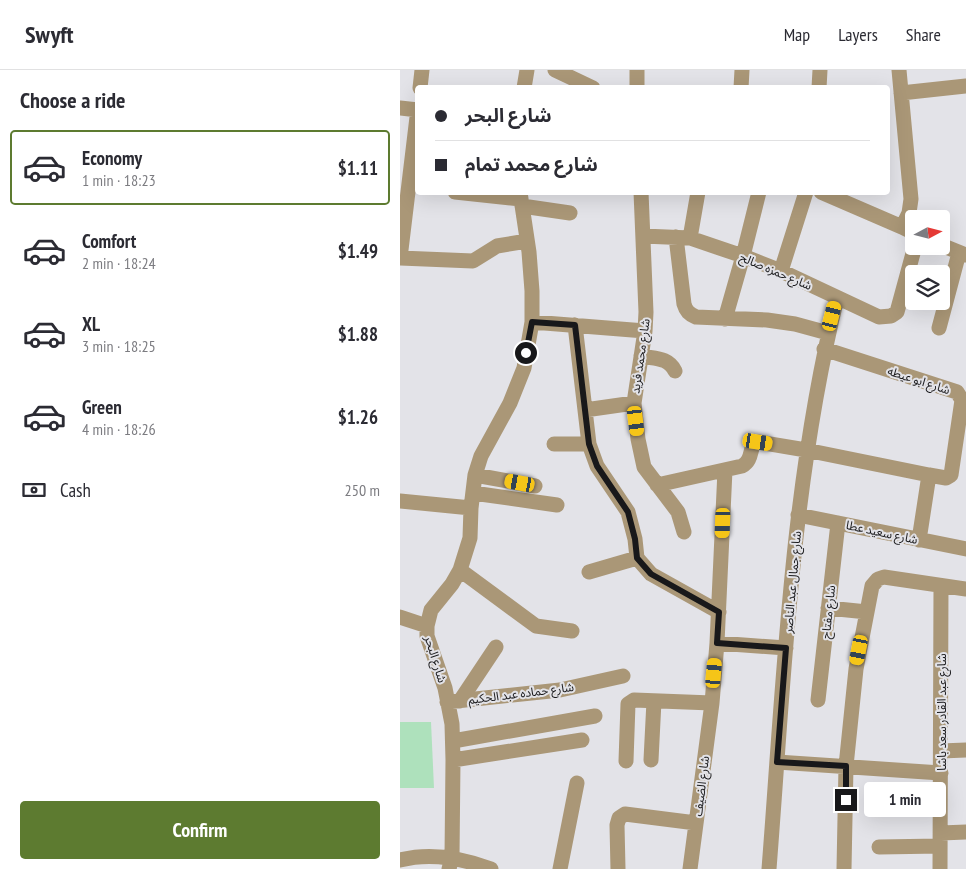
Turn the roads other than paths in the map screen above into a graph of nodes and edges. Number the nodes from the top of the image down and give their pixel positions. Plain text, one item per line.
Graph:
1 (422, 70) edge
2 (527, 70) edge
3 (555, 70) edge
4 (637, 70) edge
5 (742, 70) edge
6 (820, 70) edge
7 (899, 70) edge
8 (587, 80) edge
9 (420, 85) edge
10 (524, 85) edge
11 (637, 85) edge
12 (741, 85) edge
13 (819, 85) edge
14 (966, 86) edge
15 (901, 93) junction
16 (400, 108) edge
17 (415, 110) edge
18 (415, 130) edge
19 (409, 188) edge
20 (483, 195) edge
21 (641, 195) edge
22 (697, 195) edge
23 (758, 195) edge
24 (805, 195) edge
25 (827, 195) edge
26 (521, 199) edge
27 (909, 210) edge
28 (570, 213) dead end
29 (905, 229) edge
30 (643, 236) junction
31 (683, 238) junction
32 (527, 241) junction
33 (950, 249) edge
34 (963, 254) edge
35 (913, 255) edge
36 (743, 256) junction
37 (400, 258) edge
38 (781, 271) junction
39 (837, 298) junction
40 (725, 319) junction
41 (532, 322) junction
42 (575, 325) junction
43 (939, 328) dead end
44 (645, 331) junction
45 (828, 333) junction
46 (824, 349) junction
47 (640, 356) junction
48 (675, 372) dead end
49 (634, 403) junction
50 (585, 410) junction
51 (554, 444) dead end
52 (589, 444) junction
53 (961, 444) edge
54 (806, 450) junction
55 (726, 470) junction
56 (475, 475) junction
57 (929, 475) junction
58 (657, 485) junction
59 (535, 486) dead end
60 (400, 501) edge
61 (472, 501) junction
62 (557, 505) dead end
63 (798, 515) junction
64 (838, 523) junction
65 (684, 532) dead end
66 (920, 540) junction
67 (966, 550) edge
68 (637, 558) junction
69 (460, 570) junction
70 (589, 572) dead end
71 (941, 586) junction
72 (966, 589) edge
73 (828, 608) junction
74 (719, 612) junction
75 (867, 612) junction
76 (400, 617) edge
77 (427, 626) junction
78 (572, 631) dead end
79 (717, 643) junction
80 (496, 647) dead end
81 (786, 648) junction
82 (623, 676) dead end
83 (818, 700) dead end
84 (454, 701) junction
85 (654, 701) junction
86 (712, 703) junction
87 (595, 716) dead end
88 (582, 740) dead end
89 (453, 741) junction
90 (966, 750) edge
91 (941, 751) junction
92 (453, 760) junction
93 (651, 760) dead end
94 (626, 761) dead end
95 (777, 762) junction
96 (846, 766) junction
97 (941, 773) junction
98 (577, 783) dead end
99 (696, 824) junction
100 (966, 832) edge
101 (941, 839) junction
102 (879, 848) dead end
103 (400, 860) edge
104 (450, 863) edge
105 (491, 869) edge
106 (560, 869) edge
107 (618, 869) edge
108 (690, 869) edge
109 (768, 869) edge
110 (844, 869) edge
111 (940, 869) edge

1 - 9 street
2 - 10 street
3 - 8 street
4 - 11 street
5 - 12 street
6 - 13 street
7 - 15 street
14 - 15 street
15 - 27 street
16 - 17 street
18 - 19 street
19 - 37 street
20 - 26 street
21 - 30 street, شارع محمد فريد
22 - 31 street
23 - 36 street
24 - 38 street
25 - 29 street
26 - 28 street
26 - 32 street, شارع البحر
30 - 31 street, شارع حمزه صالح
30 - 44 street, شارع محمد فريد
31 - 36 street, شارع حمزه صالح
31 - 40 street
32 - 37 street
32 - 41 street, شارع البحر
33 - 34 street
34 - 43 street
35 - 39 street, شارع حمزه صالح
36 - 38 street, شارع حمزه صالح
36 - 40 street
38 - 39 street, شارع حمزه صالح
39 - 45 street, شارع جمال عبد الناصر
40 - 45 street
41 - 42 street
41 - 56 street, شارع البحر
42 - 44 street
42 - 50 street
44 - 47 street, شارع محمد فريد
45 - 46 street, شارع جمال عبد الناصر
46 - 53 street, شارع ابو عيطه
46 - 54 street, شارع جمال عبد الناصر
47 - 48 street
47 - 49 street, شارع محمد فريد
49 - 50 street
49 - 58 street, شارع محمد فريد
50 - 52 street
51 - 52 street
52 - 68 street
53 - 57 street, شارع ابو عيطه
54 - 55 street
54 - 57 street
54 - 63 street, شارع جمال عبد الناصر
55 - 58 street
55 - 74 street, شارع الضيف
56 - 59 street
56 - 61 street, شارع البحر
57 - 66 street
58 - 65 street, شارع محمد فريد
60 - 61 street
61 - 62 street
61 - 69 street, شارع البحر
63 - 64 street, شارع سعيد عطا
63 - 81 street, شارع جمال عبد الناصر
64 - 66 street, شارع سعيد عطا
64 - 73 street, شارع مفتاح
66 - 67 street, شارع سعيد عطا
68 - 70 street
68 - 74 street
69 - 77 street, شارع البحر
69 - 78 street
71 - 72 street
71 - 75 street
71 - 91 street, شارع عبد القادر سعد باشا
73 - 75 street
73 - 83 street, شارع مفتاح
74 - 79 street, شارع الضيف
75 - 96 street
76 - 77 street
77 - 84 street, شارع البحر
79 - 81 street
79 - 86 street, شارع الضيف
80 - 84 street
81 - 95 street, شارع جمال عبد الناصر
82 - 84 street, شارع حماده عبد الحكيم
84 - 89 street, شارع البحر
85 - 86 street
85 - 93 street
85 - 94 street
86 - 99 street, شارع الضيف
87 - 89 street
88 - 92 street
89 - 92 street, شارع البحر
90 - 91 street
91 - 97 street, شارع عبد القادر سعد باشا
92 - 104 street, شارع البحر
95 - 96 street
95 - 109 street, شارع جمال عبد الناصر
96 - 97 street
96 - 110 street
97 - 101 street, شارع عبد القادر سعد باشا
98 - 106 street
99 - 107 street
99 - 108 street, شارع الضيف
100 - 101 street
101 - 102 street
101 - 111 street, شارع عبد القادر سعد باشا
103 - 104 street
104 - 105 street

